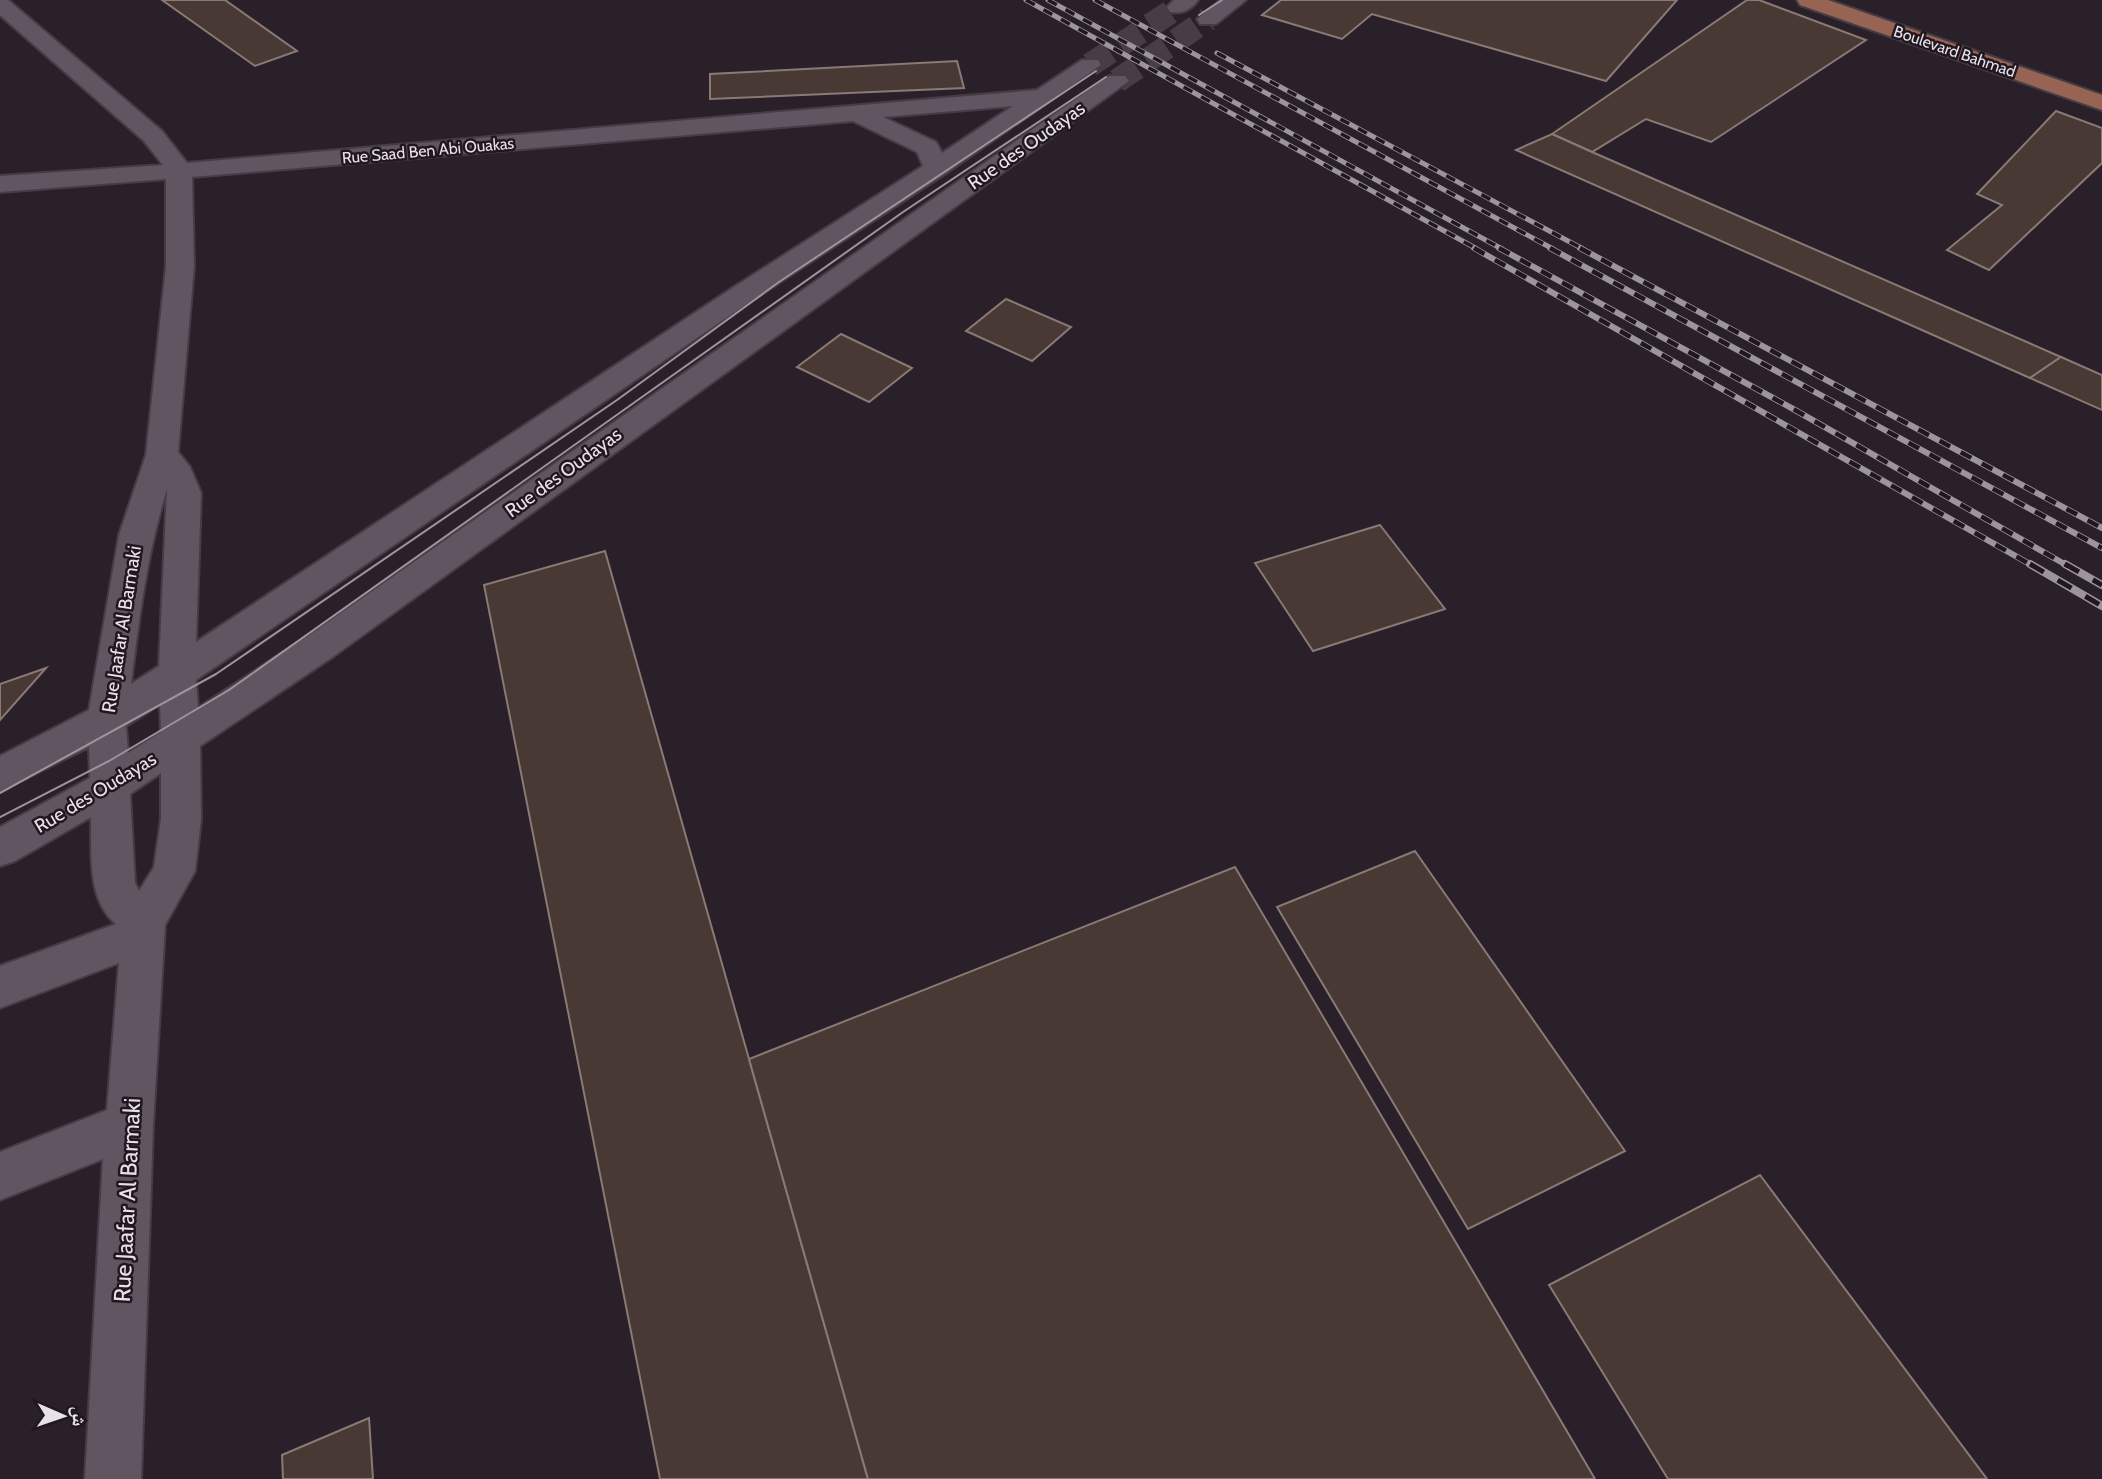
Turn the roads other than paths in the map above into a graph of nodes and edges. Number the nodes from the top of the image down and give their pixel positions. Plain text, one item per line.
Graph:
1 (1234, 0) edge
2 (1808, 0) edge
3 (0, 4) edge
4 (1208, 19) tunnel mouth
5 (1044, 96) junction
6 (2102, 103) edge
7 (855, 114) junction
8 (937, 168) junction
9 (179, 171) junction
10 (0, 184) edge
11 (162, 455) junction
12 (177, 673) junction
13 (107, 719) junction
14 (181, 739) junction
15 (0, 775) edge
16 (110, 786) junction
17 (0, 848) edge
18 (143, 928) junction
19 (0, 987) edge
20 (130, 1125) junction
21 (0, 1176) edge
22 (113, 1479) edge

1 - 4 street
2 - 6 main road, Boulevard Bahmad
3 - 9 street
5 - 7 street, Rue Saad Ben Abi Ouakas
5 - 8 street, Rue des Oudayas
5 - 14 street, Rue des Oudayas
7 - 8 street, Rue Saad Ben Abi Ouakas
7 - 9 street, Rue Saad Ben Abi Ouakas
8 - 12 street, Rue des Oudayas
9 - 10 street, Rue Saad Ben Abi Ouakas
9 - 11 street, Rue Jaafar Al Barmaki
11 - 12 street, Rue Jaafar Al Barmaki
11 - 13 street, Rue Jaafar Al Barmaki
12 - 13 street, Rue des Oudayas
12 - 14 street, Rue Jaafar Al Barmaki
13 - 15 street, Rue des Oudayas
13 - 16 street, Rue Jaafar Al Barmaki
14 - 16 street, Rue des Oudayas
14 - 18 street, Rue Jaafar Al Barmaki
16 - 17 street, Rue des Oudayas
16 - 18 street, Rue Jaafar Al Barmaki
18 - 19 street
18 - 20 street, Rue Jaafar Al Barmaki
20 - 21 street
20 - 22 street, Rue Jaafar Al Barmaki

